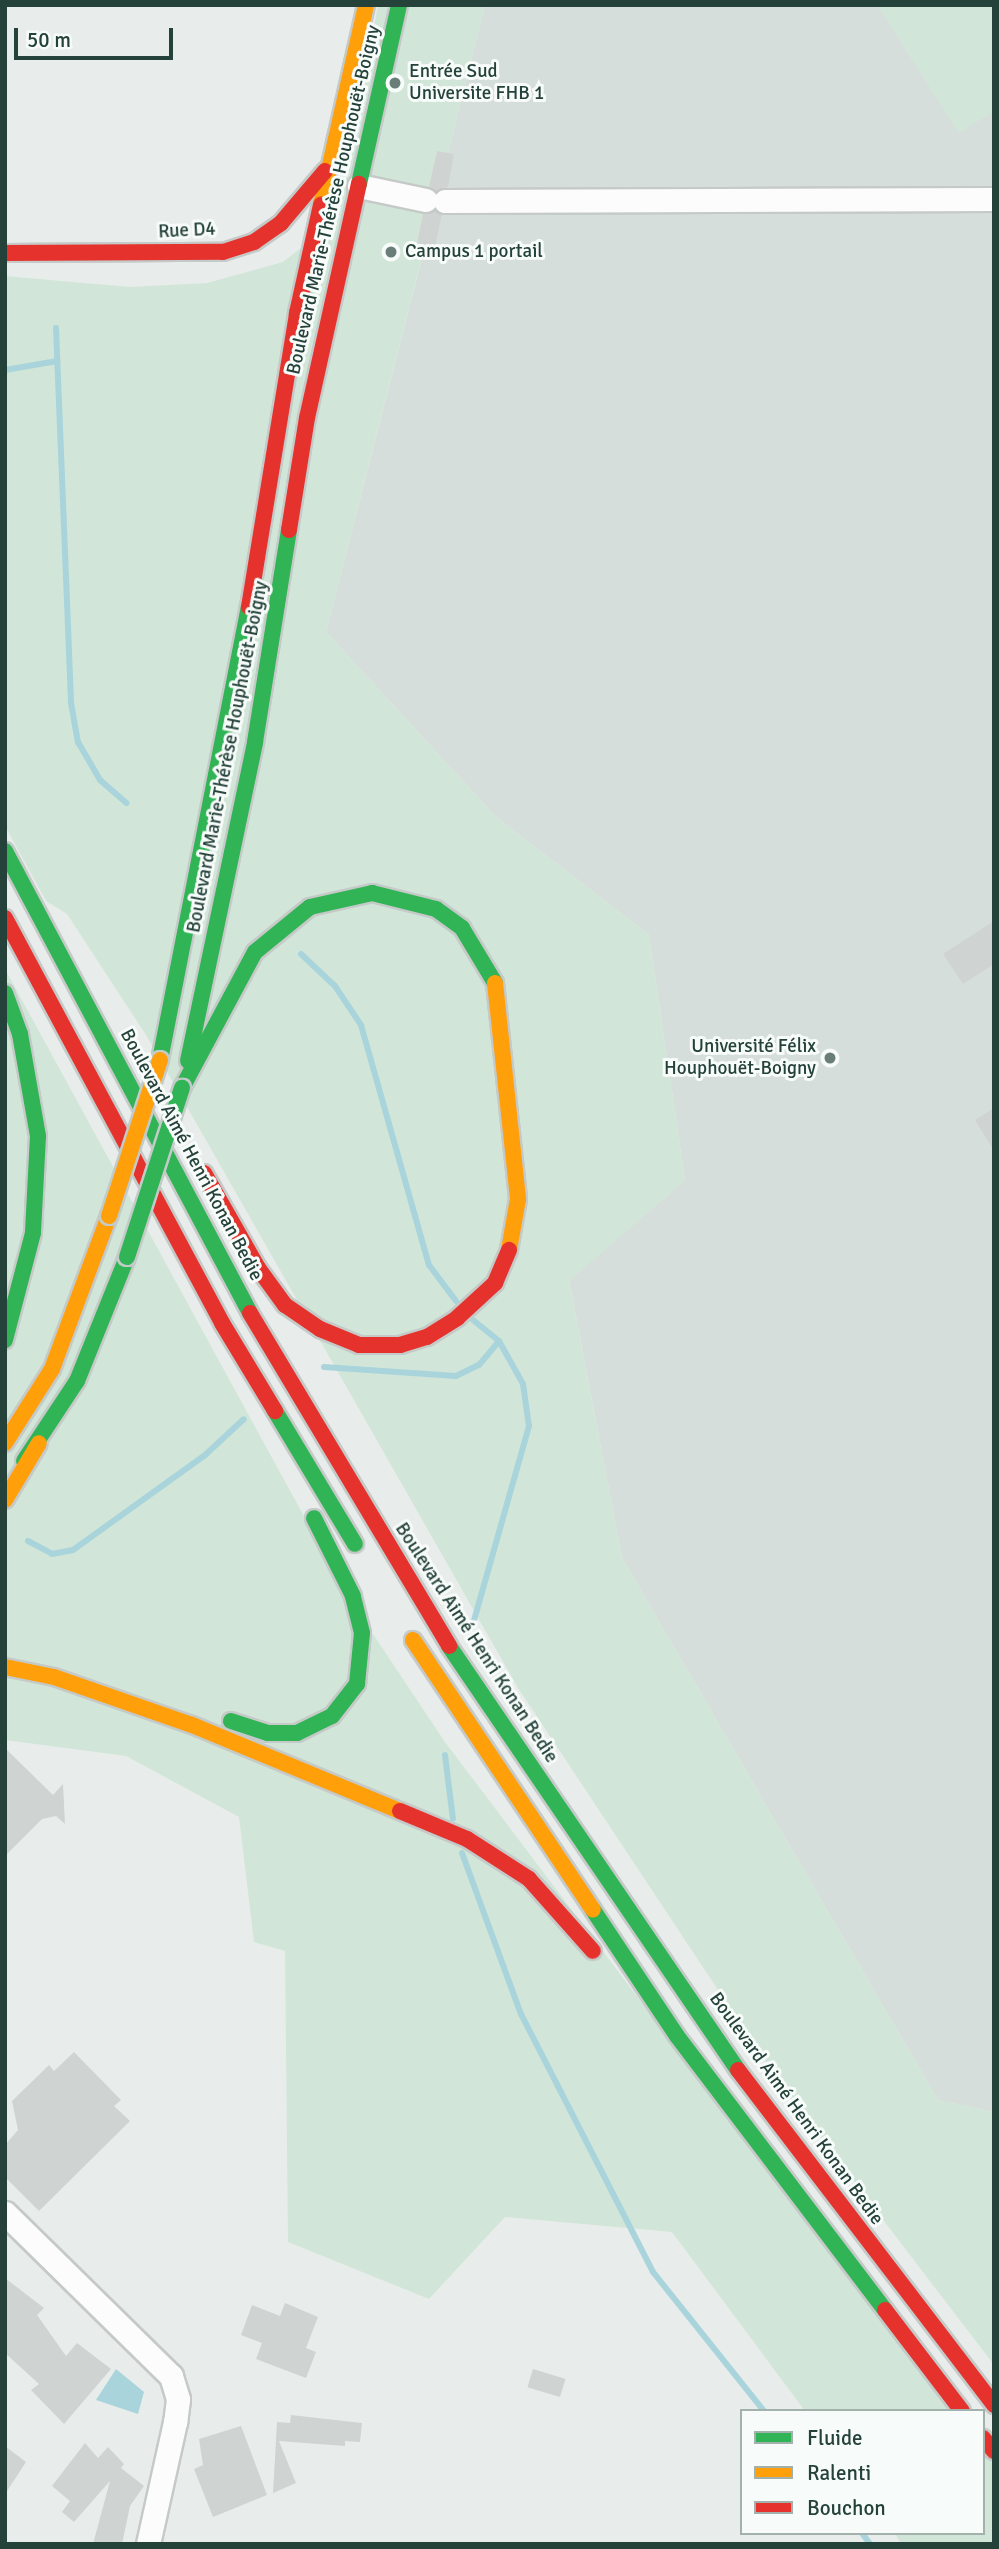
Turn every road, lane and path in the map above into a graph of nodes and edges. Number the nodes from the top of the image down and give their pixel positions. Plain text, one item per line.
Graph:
1 (366, 5) edge
2 (399, 5) edge
3 (333, 160) junction
4 (359, 186) junction
5 (994, 199) edge
6 (5, 253) edge
7 (5, 850) edge
8 (31, 897) junction
9 (5, 918) edge
10 (90, 974) dead end
11 (5, 993) edge
12 (138, 1058) dead end
13 (182, 1088) junction
14 (222, 1323) junction
15 (5, 1340) edge
16 (5, 1443) edge
17 (39, 1443) junction
18 (5, 1484) edge
19 (5, 1500) edge
20 (365, 1559) dead end
21 (407, 1630) dead end
22 (20, 1653) dead end
23 (5, 1667) edge
24 (602, 1961) dead end
25 (631, 2001) dead end
26 (677, 2036) junction
27 (5, 2213) edge
28 (994, 2405) edge
29 (960, 2409) edge
30 (148, 2544) edge

1 - 3 main road, Boulevard Marie-Thérèse Houphouët-Boigny
2 - 4 main road, Boulevard Marie-Thérèse Houphouët-Boigny
3 - 6 main road, Rue D4
3 - 16 main road, Boulevard Marie-Thérèse Houphouët-Boigny, bridge
4 - 5 street
4 - 13 main road, Boulevard Marie-Thérèse Houphouët-Boigny
7 - 8 main road, Boulevard Aimé Henri Konan Bedie
8 - 10 main road
8 - 28 main road, Boulevard Aimé Henri Konan Bedie
9 - 14 main road
11 - 15 main road
12 - 13 main road
13 - 17 main road, Boulevard Marie-Thérèse Houphouët-Boigny, bridge
14 - 20 main road
14 - 22 main road
17 - 18 main road, Boulevard Marie-Thérèse Houphouët-Boigny
17 - 19 main road
21 - 26 main road
23 - 24 main road
25 - 26 main road
26 - 29 main road
27 - 30 street

